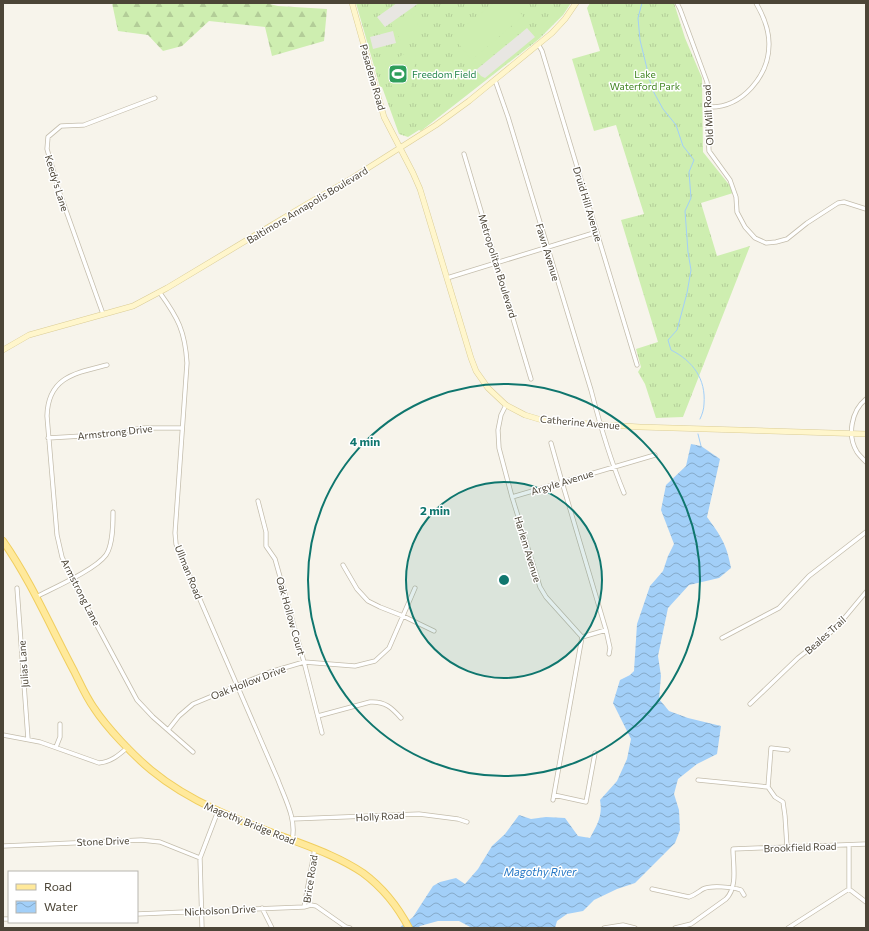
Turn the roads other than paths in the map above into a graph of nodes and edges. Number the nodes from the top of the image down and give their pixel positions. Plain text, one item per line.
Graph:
1 (352, 3) edge
2 (576, 3) edge
3 (677, 3) edge
4 (756, 3) edge
5 (538, 44) junction
6 (495, 80) junction
7 (155, 98) dead end
8 (709, 107) junction
9 (400, 148) junction
10 (464, 154) dead end
11 (866, 209) edge
12 (597, 232) junction
13 (547, 247) junction
14 (496, 262) junction
15 (447, 278) junction
16 (160, 292) junction
17 (103, 314) junction
18 (3, 350) edge
19 (107, 365) dead end
20 (636, 365) dead end
21 (532, 379) dead end
22 (866, 399) edge
23 (506, 405) junction
24 (600, 424) junction
25 (182, 428) junction
26 (852, 433) junction
27 (866, 434) edge
28 (48, 438) junction
29 (551, 443) dead end
30 (655, 455) dead end
31 (866, 462) edge
32 (613, 467) junction
33 (562, 482) junction
34 (624, 493) dead end
35 (512, 497) junction
36 (258, 501) dead end
37 (113, 512) dead end
38 (866, 532) edge
39 (3, 541) edge
40 (343, 565) dead end
41 (72, 578) junction
42 (17, 588) dead end
43 (415, 588) dead end
44 (866, 592) edge
45 (36, 597) junction
46 (403, 616) junction
47 (606, 630) junction
48 (434, 631) dead end
49 (582, 637) junction
50 (722, 638) dead end
51 (609, 654) dead end
52 (304, 662) junction
53 (237, 686) junction
54 (750, 704) dead end
55 (318, 716) junction
56 (401, 718) dead end
57 (60, 724) dead end
58 (168, 730) junction
59 (322, 733) dead end
60 (3, 734) edge
61 (28, 739) junction
62 (56, 747) junction
63 (128, 747) junction
64 (788, 750) dead end
65 (193, 752) dead end
66 (595, 753) dead end
67 (698, 780) dead end
68 (768, 787) junction
69 (554, 795) junction
70 (553, 800) dead end
71 (218, 811) junction
72 (292, 819) junction
73 (467, 822) dead end
74 (292, 840) junction
75 (866, 844) edge
76 (849, 845) junction
77 (3, 846) edge
78 (787, 847) junction
79 (315, 848) junction
80 (200, 858) junction
81 (733, 887) junction
82 (652, 889) dead end
83 (849, 889) junction
84 (744, 895) dead end
85 (866, 902) edge
86 (304, 907) junction
87 (262, 908) junction
88 (201, 911) junction
89 (138, 914) edge
90 (202, 928) edge
91 (272, 928) edge
92 (350, 928) edge
93 (409, 928) edge
94 (604, 928) edge
95 (635, 928) edge
96 (675, 928) edge
97 (788, 928) edge

1 - 9 main road, Pasadena Road
2 - 5 main road, Baltimore Annapolis Boulevard
3 - 8 street, Old Mill Road
4 - 8 street
5 - 6 main road, Baltimore Annapolis Boulevard
5 - 12 street, Druid Hill Avenue
6 - 9 main road, Baltimore Annapolis Boulevard
6 - 13 street, Fawn Avenue
7 - 17 street, Keedy's Lane
8 - 11 street, Old Mill Road
9 - 15 main road, Catherine Avenue
9 - 16 main road, Baltimore Annapolis Boulevard
10 - 14 street, Metropolitan Boulevard
12 - 13 street
12 - 20 street, Druid Hill Avenue
13 - 14 street
13 - 24 street, Fawn Avenue
14 - 15 street
14 - 21 street, Metropolitan Boulevard
15 - 23 main road, Catherine Avenue
16 - 17 main road, Baltimore Annapolis Boulevard
16 - 25 street, Ullman Road
17 - 18 main road, Baltimore Annapolis Boulevard
19 - 28 street, Armstrong Lane
22 - 26 street
23 - 24 main road, Catherine Avenue
23 - 35 street, Harlem Avenue
24 - 26 main road, Catherine Avenue
24 - 32 street
25 - 28 street, Armstrong Drive
25 - 53 street, Ullman Road
26 - 27 main road, Catherine Avenue
26 - 31 street
28 - 41 street, Armstrong Lane
29 - 33 street
30 - 32 street, Argyle Avenue
32 - 33 street, Argyle Avenue
32 - 34 street
33 - 35 street, Argyle Avenue
33 - 47 street
35 - 49 street, Harlem Avenue
36 - 52 street, Oak Hollow Court
37 - 41 street
38 - 50 street
39 - 45 main road, Magothy Bridge Road
40 - 46 street
41 - 45 street
41 - 58 street, Armstrong Lane
42 - 61 street, Julias Lane
43 - 46 street, Oak Hollow Drive
44 - 54 street, Beales Trail
45 - 63 main road, Magothy Bridge Road
46 - 48 street
46 - 52 street, Oak Hollow Drive
47 - 49 street
47 - 51 street
49 - 69 street
52 - 53 street, Oak Hollow Drive
52 - 55 street, Oak Hollow Court
53 - 58 street, Oak Hollow Drive
53 - 72 street, Ullman Road
55 - 56 street
55 - 59 street, Oak Hollow Court
57 - 62 street
58 - 65 street, Armstrong Lane
60 - 61 street
61 - 62 street
62 - 63 street
63 - 71 main road, Magothy Bridge Road
64 - 68 street
66 - 69 street
67 - 68 street
68 - 78 street
69 - 70 street
71 - 74 main road, Magothy Bridge Road
71 - 80 street
72 - 73 street, Holly Road
72 - 74 street, Ullman Road
74 - 79 main road, Magothy Bridge Road
75 - 76 street, Brookfield Road
76 - 78 street, Brookfield Road
76 - 83 street
77 - 80 street, Stone Drive
78 - 81 street, Brookfield Road
79 - 86 street, Brice Road
79 - 93 main road, Magothy Bridge Road
80 - 88 street
81 - 82 street
81 - 84 street
81 - 96 street
83 - 85 street
83 - 97 street
86 - 87 street, Nicholson Drive
86 - 92 street, Brice Road
87 - 88 street, Nicholson Drive
87 - 91 street
88 - 89 street, Nicholson Drive
88 - 90 street
94 - 95 street

